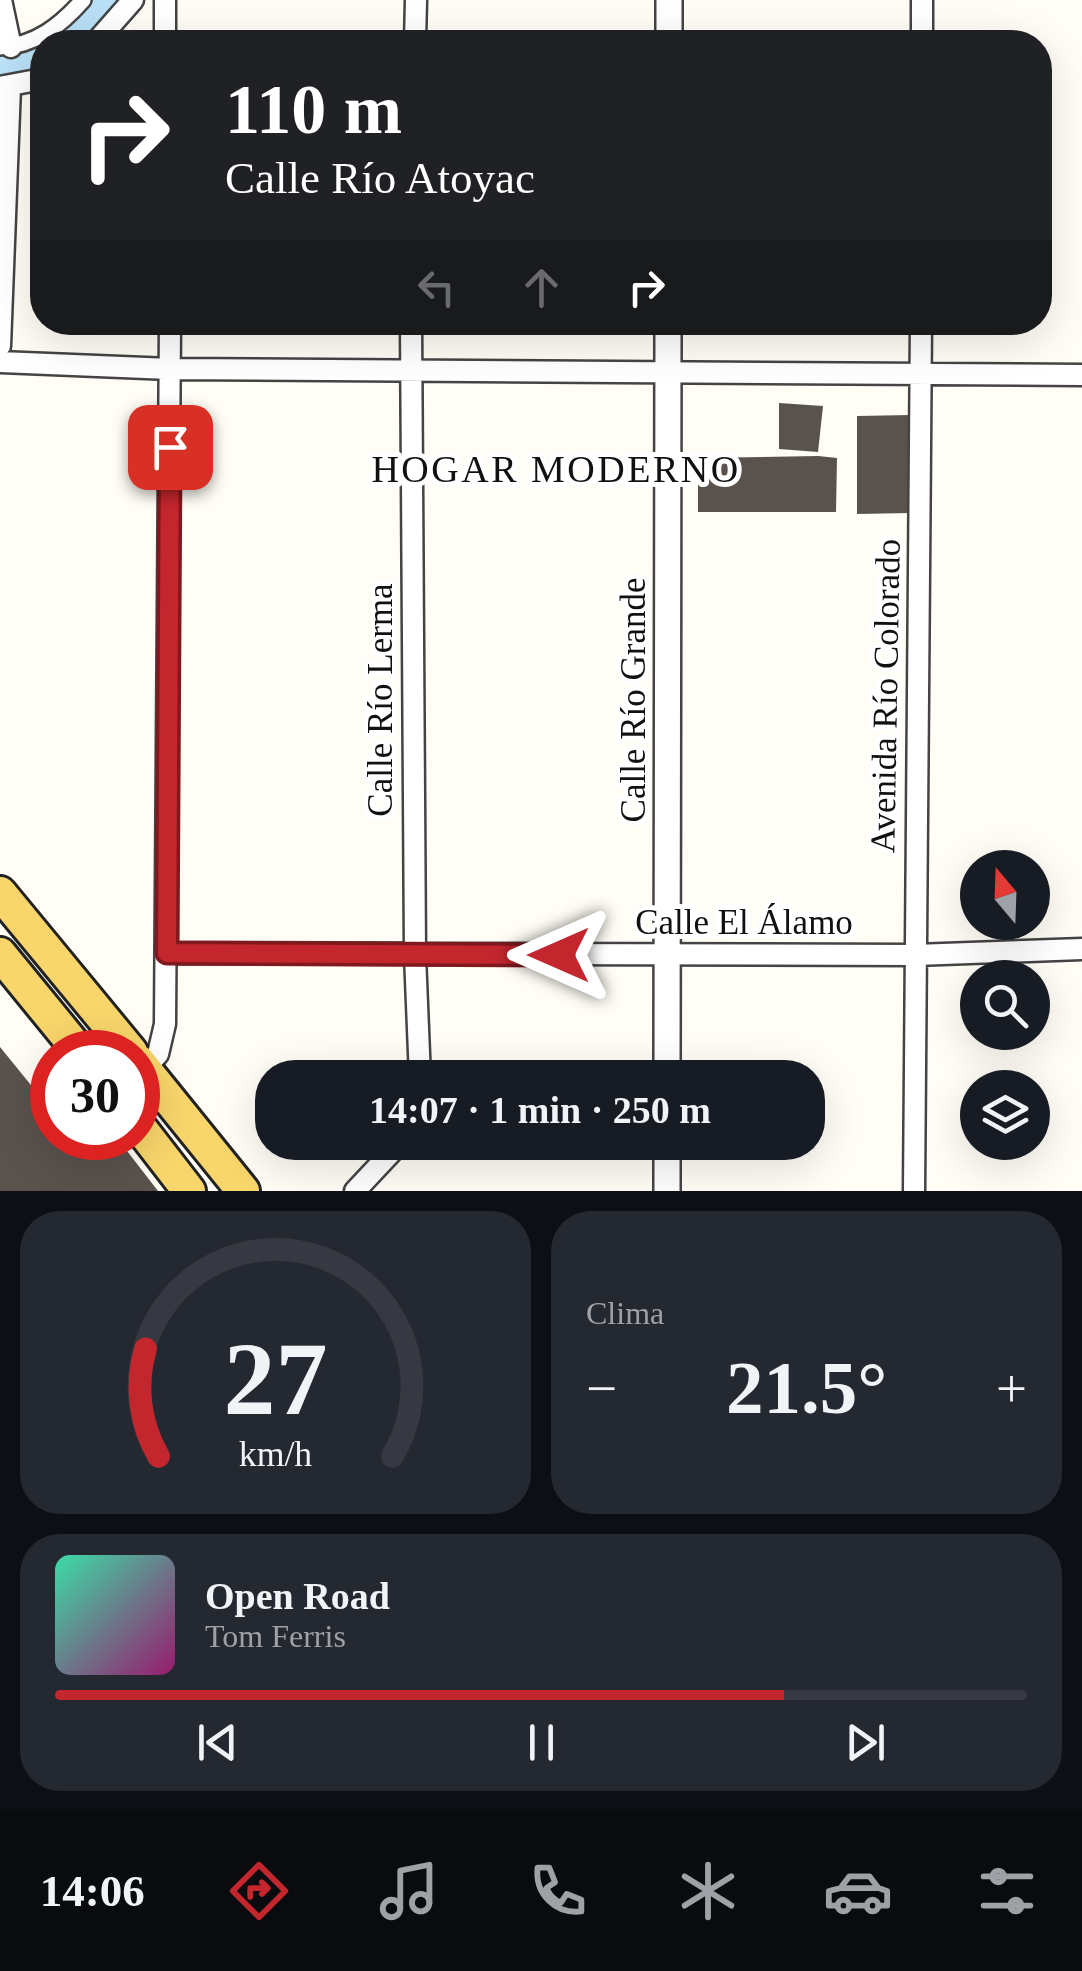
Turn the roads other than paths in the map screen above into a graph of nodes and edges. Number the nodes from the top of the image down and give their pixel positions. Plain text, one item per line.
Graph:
1 (1, 0) edge
2 (83, 0) edge
3 (133, 0) edge
4 (164, 0) edge
5 (416, 0) edge
6 (669, 0) edge
7 (922, 0) edge
8 (50, 30) edge
9 (107, 30) edge
10 (165, 30) edge
11 (415, 30) edge
12 (669, 30) edge
13 (922, 30) edge
14 (6, 47) edge
15 (30, 82) edge
16 (5, 87) edge
17 (170, 335) edge
18 (410, 335) edge
19 (668, 335) edge
20 (921, 335) edge
21 (0, 346) edge
22 (0, 362) edge
23 (170, 370) junction
24 (410, 370) junction
25 (921, 372) junction
26 (668, 373) junction
27 (1082, 375) edge
28 (0, 893) edge
29 (1082, 949) edge
30 (167, 953) junction
31 (0, 954) edge
32 (415, 955) junction
33 (667, 955) junction
34 (915, 955) junction
35 (62, 1030) edge
36 (111, 1030) edge
37 (160, 1044) edge
38 (419, 1060) edge
39 (667, 1060) edge
40 (160, 1091) edge
41 (160, 1152) edge
42 (384, 1160) edge
43 (666, 1160) edge
44 (190, 1191) edge
45 (243, 1191) edge
46 (356, 1191) edge
47 (666, 1191) edge
48 (914, 1191) edge

1 - 14 street
2 - 8 street
3 - 9 street
4 - 10 street
5 - 11 street
6 - 12 street
7 - 13 street
15 - 16 street
16 - 21 street
17 - 23 street
18 - 24 street, Calle Río Lerma
19 - 26 street, Calle Río Grande
20 - 25 street, Avenida Río Colorado
22 - 23 street
23 - 24 street
23 - 30 street
24 - 26 street
24 - 32 street, Calle Río Lerma
25 - 26 street
25 - 27 street
25 - 34 street, Avenida Río Colorado
26 - 33 street, Calle Río Grande
28 - 36 main road
29 - 34 street, Calle El Álamo
30 - 32 street, Calle El Álamo
30 - 37 street
31 - 35 main road
32 - 33 street, Calle El Álamo
32 - 38 street, Calle Río Lerma
33 - 34 street, Calle El Álamo
33 - 39 street, Calle Río Grande
34 - 48 street, Avenida Río Colorado
40 - 45 main road
41 - 44 main road
42 - 46 street
43 - 47 street

